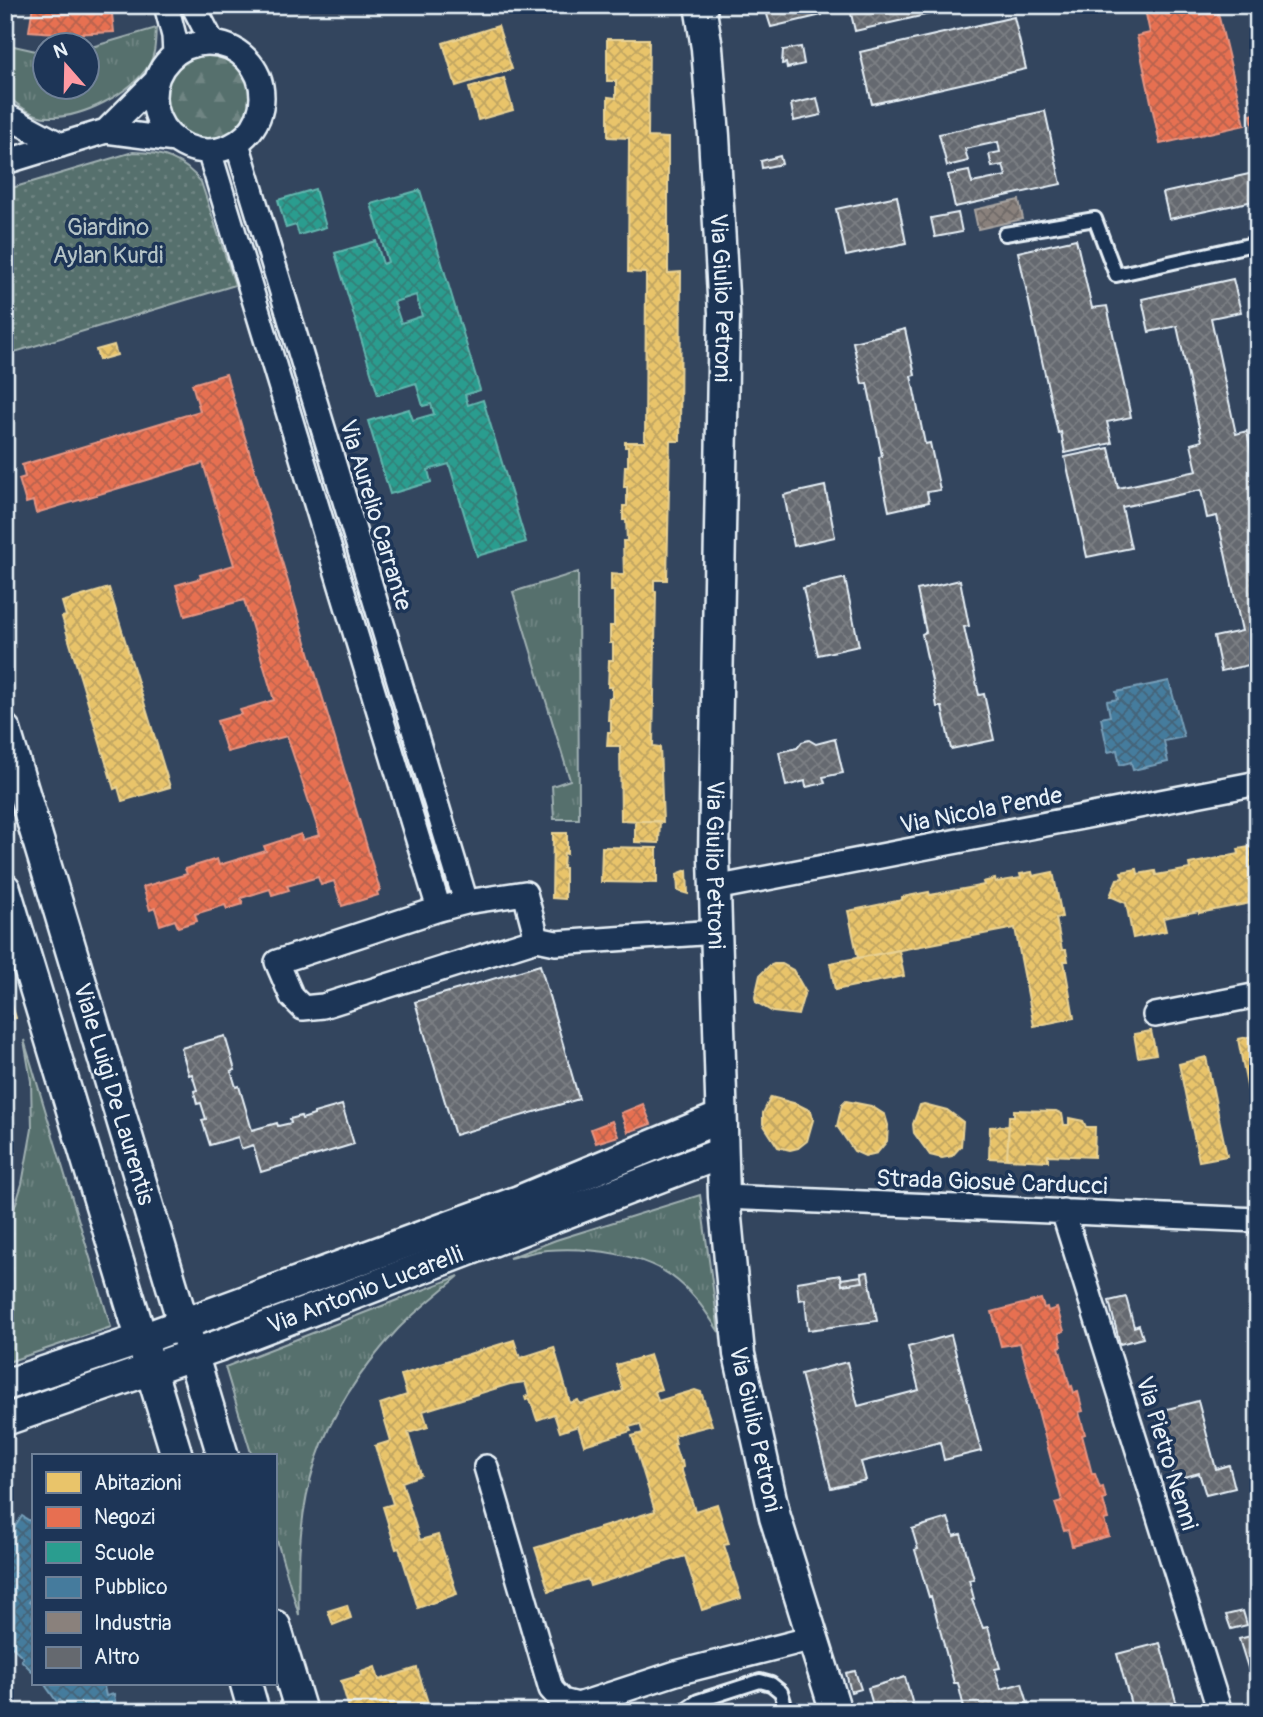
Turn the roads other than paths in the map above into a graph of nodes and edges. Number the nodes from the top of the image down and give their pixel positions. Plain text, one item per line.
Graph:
1 (166, 5) edge
2 (193, 5) edge
3 (700, 5) edge
4 (212, 42) junction
5 (174, 54) junction
6 (156, 81) junction
7 (5, 114) edge
8 (106, 131) junction
9 (175, 140) junction
10 (237, 143) junction
11 (61, 145) junction
12 (209, 151) junction
13 (5, 162) edge
14 (1005, 234) dead end
15 (1258, 243) edge
16 (5, 730) edge
17 (1258, 783) edge
18 (715, 888) junction
19 (5, 889) edge
20 (466, 902) junction
21 (439, 909) junction
22 (716, 932) junction
23 (537, 939) junction
24 (1258, 995) edge
25 (1155, 1015) dead end
26 (721, 1116) junction
27 (722, 1153) junction
28 (724, 1198) junction
29 (1063, 1211) junction
30 (1258, 1220) edge
31 (183, 1324) junction
32 (142, 1339) junction
33 (192, 1356) junction
34 (150, 1370) junction
35 (5, 1385) edge
36 (5, 1420) edge
37 (176, 1454) edge
38 (222, 1454) edge
39 (486, 1467) dead end
40 (276, 1629) edge
41 (813, 1638) junction
42 (247, 1686) edge
43 (254, 1712) edge
44 (301, 1712) edge
45 (682, 1712) edge
46 (787, 1712) edge
47 (836, 1712) edge
48 (1220, 1712) edge

1 - 5 street
2 - 4 street
3 - 18 street, Via Giulio Petroni
4 - 5 street
4 - 10 street
5 - 6 street
6 - 8 street
6 - 9 street
7 - 11 street
8 - 9 street
8 - 11 street
9 - 12 street
10 - 12 street
10 - 20 street, Via Aurelio Carrante
11 - 13 street
12 - 21 street
14 - 15 lane
16 - 31 street, Viale Luigi De Laurentis
17 - 18 street, Via Nicola Pende
18 - 22 street, Via Giulio Petroni
19 - 32 street, Viale Luigi De Laurentis
20 - 21 street
20 - 23 street
21 - 23 street
22 - 23 street
22 - 26 street, Via Giulio Petroni
24 - 25 street
26 - 27 street, Via Giulio Petroni
26 - 31 street, Via Antonio Lucarelli
27 - 28 street, Via Giulio Petroni
27 - 33 street, Via Antonio Lucarelli
28 - 29 street, Strada Giosuè Carducci
28 - 41 street, Via Giulio Petroni
29 - 30 street, Strada Giosuè Carducci
29 - 48 street, Via Pietro Nenni
31 - 32 street, Via Antonio Lucarelli
31 - 33 street, Viale Luigi De Laurentis
32 - 34 street, Viale Luigi De Laurentis
32 - 35 street, Via Antonio Lucarelli
33 - 34 street, Via Antonio Lucarelli
33 - 38 street, Viale Luigi De Laurentis
34 - 36 street, Via Antonio Lucarelli
34 - 37 street, Viale Luigi De Laurentis
39 - 41 street
40 - 44 street
41 - 47 street, Via Giulio Petroni
42 - 43 street
45 - 46 lane

